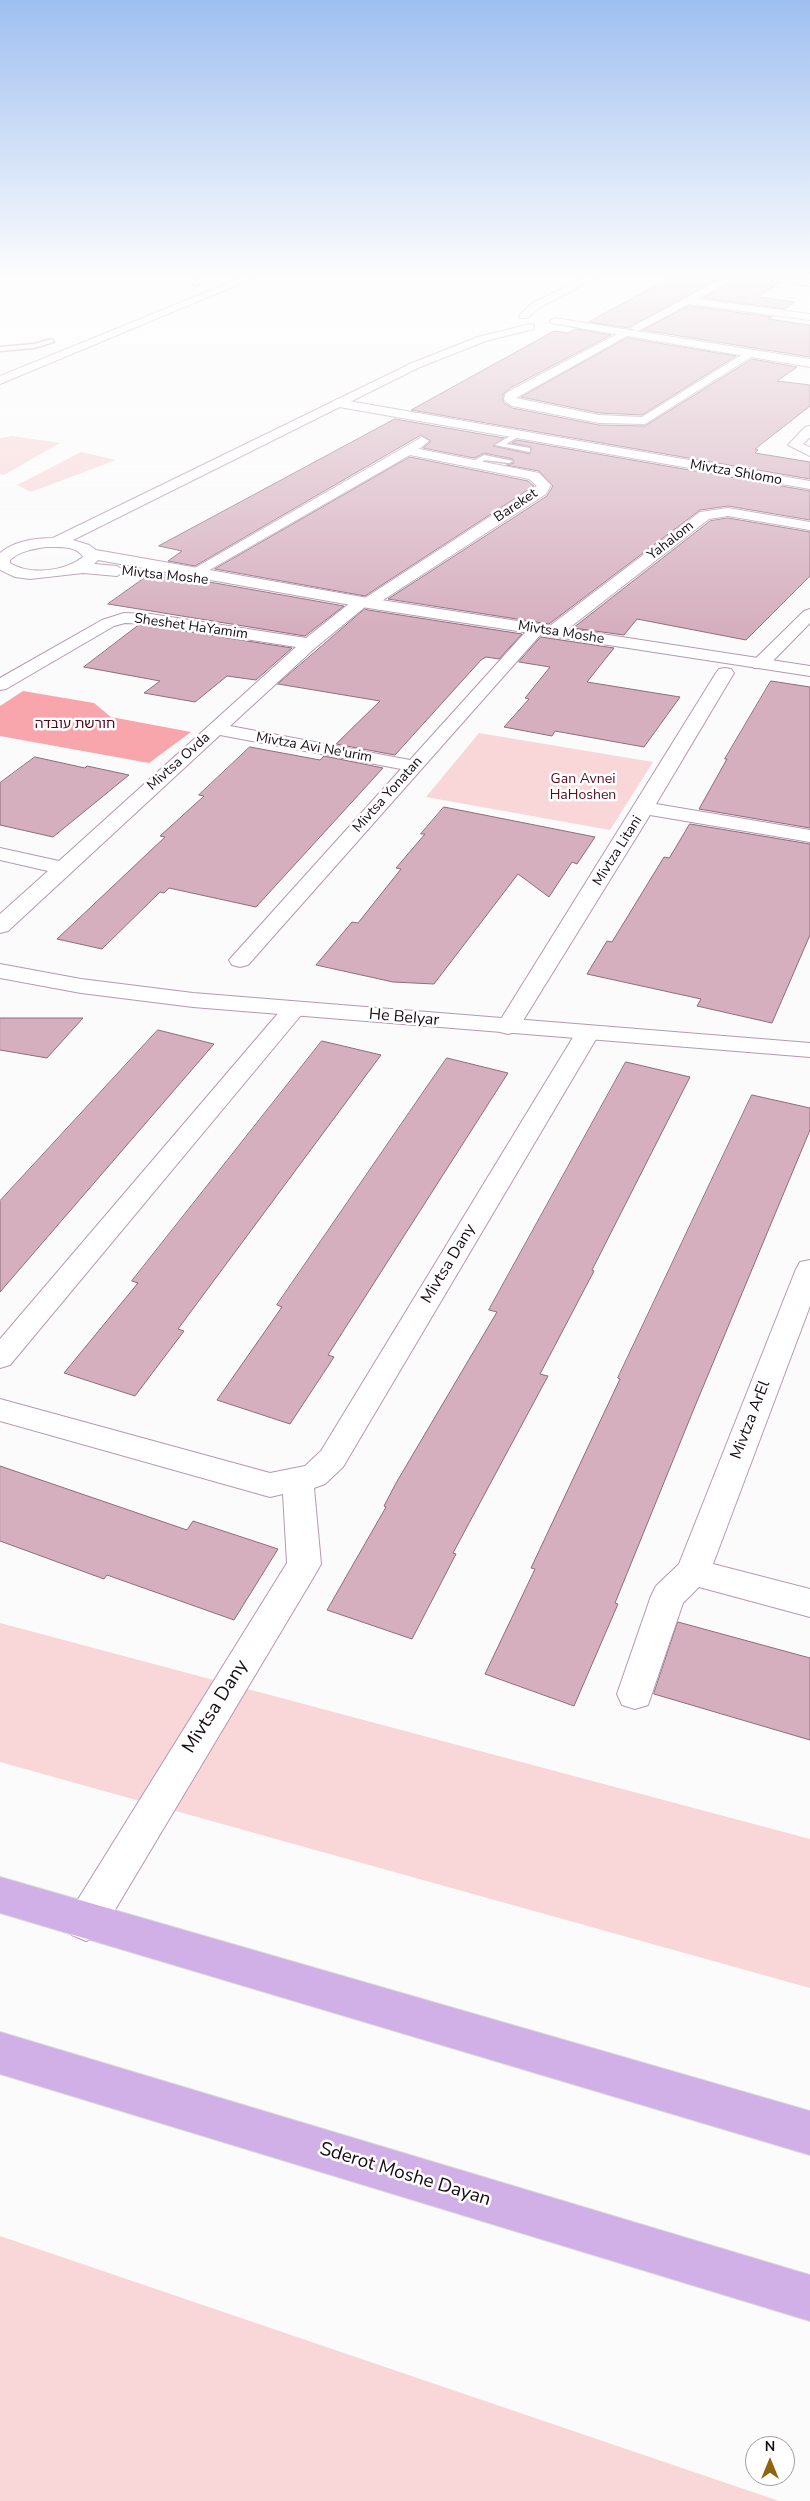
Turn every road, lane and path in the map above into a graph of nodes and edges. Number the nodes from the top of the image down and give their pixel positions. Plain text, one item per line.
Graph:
1 (355, 395) edge
2 (513, 395) edge
3 (685, 395) edge
4 (337, 403) junction
5 (810, 430) edge
6 (517, 434) junction
7 (424, 438) dead end
8 (527, 450) dead end
9 (408, 451) junction
10 (810, 452) edge
11 (509, 461) dead end
12 (472, 464) junction
13 (810, 486) edge
14 (107, 518) junction
15 (810, 526) edge
16 (55, 543) junction
17 (88, 551) junction
18 (77, 569) junction
19 (1, 571) edge
20 (194, 573) junction
21 (312, 593) junction
22 (364, 603) junction
23 (810, 614) edge
24 (544, 631) junction
25 (309, 644) junction
26 (760, 664) junction
27 (810, 671) edge
28 (724, 673) dead end
29 (0, 685) edge
30 (215, 729) junction
31 (414, 766) junction
32 (644, 808) junction
33 (810, 836) edge
34 (0, 854) edge
35 (62, 868) junction
36 (0, 926) edge
37 (240, 960) dead end
38 (0, 971) edge
39 (294, 1009) junction
40 (508, 1027) junction
41 (587, 1034) junction
42 (810, 1050) edge
43 (810, 1269) edge
44 (0, 1358) edge
45 (0, 1410) edge
46 (298, 1481) junction
47 (693, 1572) junction
48 (810, 1603) edge
49 (635, 1694) dead end
50 (0, 1894) edge
51 (86, 1922) junction
52 (0, 2053) edge
53 (810, 2133) edge
54 (810, 2298) edge

1 - 4 street
2 - 3 street
4 - 6 street, Mivtza Shlomo
4 - 14 street
5 - 10 street
6 - 8 lane
6 - 13 street, Mivtza Shlomo
7 - 9 street
9 - 12 street, Bareket
9 - 20 street
11 - 12 lane
12 - 22 street, Bareket
14 - 16 street
14 - 17 street
15 - 24 street, Yahalom
16 - 17 street, Mivtsa Moshe
16 - 19 street
17 - 18 street
17 - 20 street, Mivtsa Moshe
18 - 19 street, Mivtsa Moshe
18 - 21 street, Mivtsa Moshe
20 - 21 street, Mivtsa Moshe
21 - 22 street, Mivtsa Moshe
22 - 24 street, Mivtsa Moshe
22 - 25 street, Mivtsa Ovda
23 - 26 street
24 - 26 street, Mivtsa Moshe
24 - 31 street, Mivtsa Yonatan
25 - 29 street, Sheshet HaYamim
25 - 30 street, Mivtsa Ovda
26 - 27 street, Mivtsa Moshe
28 - 32 street, Mivtza Litani
30 - 31 street, Mivtza Avi Ne'urim
30 - 35 street, Mivtsa Ovda
31 - 37 street, Mivtsa Yonatan
32 - 33 street
32 - 40 street, Mivtza Litani
34 - 35 street
35 - 36 street, Mivtsa Ovda
38 - 39 street, He BeIyar
39 - 40 street, He BeIyar
39 - 44 street
40 - 41 street, He BeIyar
41 - 42 street, He BeIyar
41 - 46 street, Mivtsa Dany
43 - 47 street, Mivtza ArEl
45 - 46 street, Mivtsa Dany
46 - 51 street, Mivtsa Dany
47 - 48 street
47 - 49 street, Mivtza ArEl
50 - 51 main road
51 - 53 main road
52 - 54 main road, Sderot Moshe Dayan

